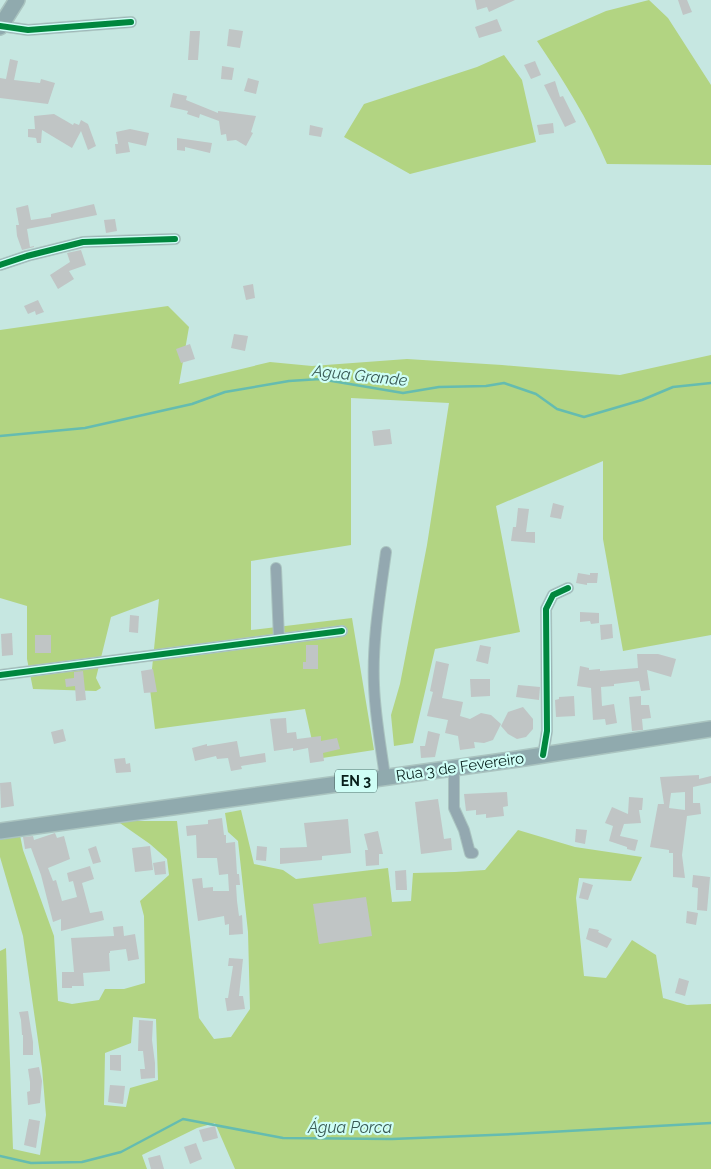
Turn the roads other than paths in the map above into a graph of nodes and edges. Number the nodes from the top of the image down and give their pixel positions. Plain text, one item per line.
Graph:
1 (18, 0) edge
2 (131, 22) dead end
3 (0, 27) edge
4 (175, 239) dead end
5 (0, 265) edge
6 (386, 552) dead end
7 (276, 568) dead end
8 (568, 588) dead end
9 (342, 631) dead end
10 (279, 639) junction
11 (0, 675) edge
12 (711, 729) edge
13 (543, 755) junction
14 (454, 768) junction
15 (385, 777) junction
16 (0, 831) edge
17 (473, 853) dead end

1 - 3 main road
2 - 3 street
4 - 5 street
6 - 15 street
7 - 10 street
8 - 13 street
9 - 10 street
10 - 11 street
12 - 13 main road, Rua 3 de Fevereiro / EN 3
13 - 14 main road, Rua 3 de Fevereiro / EN 3
14 - 15 main road, Rua 3 de Fevereiro / EN 3
14 - 17 street
15 - 16 main road, Rua 3 de Fevereiro / EN 3

